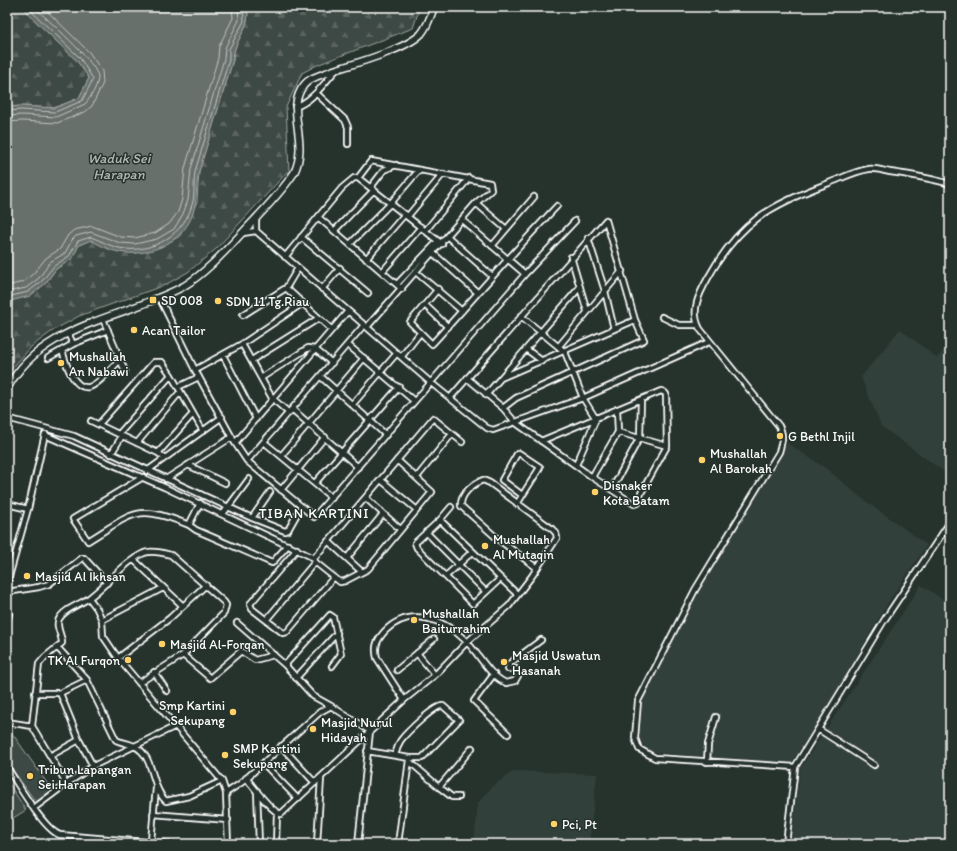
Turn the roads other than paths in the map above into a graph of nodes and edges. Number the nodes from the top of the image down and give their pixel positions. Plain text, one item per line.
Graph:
1 (434, 7) edge
2 (336, 70) junction
3 (316, 93) junction
4 (295, 107) junction
5 (348, 144) dead end
6 (398, 165) junction
7 (419, 170) junction
8 (443, 174) junction
9 (358, 178) junction
10 (469, 178) junction
11 (950, 184) edge
12 (372, 189) junction
13 (534, 197) dead end
14 (390, 204) junction
15 (476, 204) junction
16 (557, 206) dead end
17 (406, 215) junction
18 (318, 217) junction
19 (256, 218) junction
20 (462, 220) junction
21 (575, 221) dead end
22 (423, 229) junction
23 (506, 229) junction
24 (335, 230) junction
25 (256, 231) junction
26 (243, 233) junction
27 (301, 237) junction
28 (448, 237) junction
29 (588, 238) junction
30 (440, 242) junction
31 (350, 244) junction
32 (492, 246) junction
33 (434, 254) junction
34 (285, 257) junction
35 (571, 257) junction
36 (366, 259) junction
37 (507, 259) junction
38 (298, 268) junction
39 (340, 268) junction
40 (622, 271) junction
41 (382, 272) junction
42 (417, 273) junction
43 (525, 274) junction
44 (492, 276) junction
45 (397, 284) junction
46 (580, 287) junction
47 (286, 288) junction
48 (402, 288) junction
49 (322, 289) junction
50 (438, 289) junction
51 (605, 291) junction
52 (477, 292) junction
53 (368, 293) dead end
54 (159, 297) junction
55 (303, 303) junction
56 (424, 305) junction
57 (462, 311) junction
58 (587, 311) junction
59 (348, 312) junction
60 (243, 315) dead end
61 (521, 316) junction
62 (662, 317) dead end
63 (319, 318) junction
64 (103, 319) junction
65 (635, 320) junction
66 (697, 325) junction
67 (366, 326) junction
68 (448, 326) junction
69 (331, 329) junction
70 (614, 329) junction
71 (108, 330) junction
72 (541, 332) junction
73 (68, 333) junction
74 (420, 333) junction
75 (709, 342) junction
76 (73, 344) junction
77 (242, 344) junction
78 (348, 345) junction
79 (559, 346) junction
80 (315, 349) junction
81 (526, 349) junction
82 (62, 350) junction
83 (565, 352) junction
84 (223, 355) junction
85 (400, 355) junction
86 (48, 358) dead end
87 (364, 358) junction
88 (120, 360) junction
89 (252, 360) junction
90 (542, 361) junction
91 (332, 363) junction
92 (195, 370) junction
93 (125, 371) dead end
94 (381, 372) junction
95 (573, 372) junction
96 (171, 375) junction
97 (320, 376) junction
98 (199, 377) junction
99 (261, 378) junction
100 (467, 378) junction
101 (502, 378) junction
102 (430, 382) junction
103 (399, 387) junction
104 (7, 389) edge
105 (179, 390) junction
106 (337, 390) junction
107 (486, 395) junction
108 (272, 398) junction
109 (450, 398) junction
110 (583, 398) junction
111 (641, 400) junction
112 (414, 401) junction
113 (353, 404) junction
114 (503, 408) junction
115 (617, 409) junction
116 (291, 411) junction
117 (192, 415) junction
118 (222, 417) junction
119 (7, 418) edge
120 (256, 419) junction
121 (596, 419) junction
122 (370, 420) junction
123 (91, 421) dead end
124 (308, 422) junction
125 (516, 423) junction
126 (99, 424) junction
127 (46, 428) junction
128 (203, 430) junction
129 (618, 432) junction
130 (452, 434) junction
131 (45, 435) junction
132 (120, 435) junction
133 (386, 435) junction
134 (232, 436) junction
135 (640, 437) junction
136 (325, 438) junction
137 (541, 441) junction
138 (264, 442) junction
139 (462, 442) dead end
140 (137, 443) junction
141 (235, 443) junction
142 (667, 446) junction
143 (341, 452) junction
144 (158, 453) junction
145 (111, 454) junction
146 (281, 456) junction
147 (164, 458) junction
148 (397, 460) junction
149 (247, 461) junction
150 (188, 465) junction
151 (576, 465) junction
152 (358, 467) junction
153 (297, 469) junction
154 (147, 471) junction
155 (142, 477) junction
156 (592, 477) junction
157 (416, 478) junction
158 (166, 479) junction
159 (249, 479) dead end
160 (381, 480) junction
161 (225, 483) dead end
162 (315, 483) junction
163 (281, 490) junction
164 (612, 490) junction
165 (270, 492) dead end
166 (522, 495) junction
167 (332, 498) junction
168 (366, 498) junction
169 (7, 504) edge
170 (200, 504) junction
171 (516, 504) junction
172 (229, 507) junction
173 (451, 507) dead end
174 (28, 509) junction
175 (418, 510) junction
176 (223, 514) junction
177 (297, 514) dead end
178 (383, 514) junction
179 (252, 518) junction
180 (440, 520) junction
181 (950, 522) edge
182 (189, 525) junction
183 (945, 528) junction
184 (400, 529) junction
185 (426, 532) junction
186 (950, 532) edge
187 (328, 541) junction
188 (288, 545) junction
189 (297, 550) junction
190 (472, 552) junction
191 (347, 558) junction
192 (134, 560) junction
193 (314, 560) junction
194 (458, 565) junction
195 (537, 568) junction
196 (362, 572) junction
197 (446, 576) junction
198 (334, 577) junction
199 (500, 579) junction
200 (107, 583) junction
201 (7, 584) edge
202 (206, 585) junction
203 (163, 588) junction
204 (7, 592) edge
205 (486, 592) junction
206 (517, 594) junction
207 (88, 598) junction
208 (183, 606) junction
209 (7, 612) edge
210 (267, 619) junction
211 (102, 620) junction
212 (7, 622) edge
213 (237, 623) dead end
214 (337, 633) junction
215 (434, 639) dead end
216 (541, 640) dead end
217 (467, 642) junction
218 (57, 648) junction
219 (417, 653) junction
220 (184, 655) junction
221 (274, 655) junction
222 (118, 658) junction
223 (285, 665) junction
224 (332, 666) dead end
225 (397, 670) dead end
226 (154, 672) junction
227 (494, 674) junction
228 (435, 675) junction
229 (296, 678) junction
230 (87, 680) junction
231 (139, 683) junction
232 (167, 691) dead end
233 (35, 693) junction
234 (60, 693) junction
235 (404, 700) junction
236 (332, 706) junction
237 (716, 717) dead end
238 (7, 722) edge
239 (32, 726) junction
240 (176, 726) junction
241 (818, 729) junction
242 (370, 731) junction
243 (508, 734) dead end
244 (79, 740) junction
245 (135, 746) junction
246 (281, 746) junction
247 (472, 748) dead end
248 (367, 751) junction
249 (396, 755) junction
250 (50, 756) junction
251 (409, 760) junction
252 (707, 762) junction
253 (263, 763) junction
254 (874, 764) dead end
255 (93, 766) junction
256 (7, 767) edge
257 (794, 767) junction
258 (246, 778) junction
259 (321, 778) junction
260 (222, 782) junction
261 (315, 783) junction
262 (439, 786) junction
263 (62, 787) junction
264 (156, 788) junction
265 (257, 791) junction
266 (226, 793) junction
267 (459, 797) dead end
268 (298, 799) junction
269 (34, 808) junction
270 (153, 814) junction
271 (277, 814) junction
272 (228, 820) junction
273 (151, 842) junction
274 (171, 844) edge
275 (228, 844) edge
276 (259, 844) edge
277 (276, 844) edge
278 (317, 844) edge
279 (358, 844) edge
280 (398, 844) edge
281 (786, 844) edge

1 - 2 main road
2 - 3 street
2 - 4 main road
3 - 4 street
3 - 5 street
4 - 19 main road
6 - 7 street
6 - 9 street
6 - 12 street
7 - 8 street
7 - 14 street
8 - 10 street
8 - 17 street
9 - 12 street
9 - 18 street
10 - 15 street
10 - 22 street
11 - 66 street
12 - 14 street
12 - 24 street
13 - 23 street
14 - 17 street
14 - 31 street
15 - 20 street
15 - 23 street
16 - 37 street
17 - 22 street
17 - 36 street
18 - 24 street
18 - 27 street
19 - 25 street
19 - 26 main road
20 - 28 street
20 - 32 street
21 - 43 street
22 - 30 street
22 - 41 street
23 - 32 street
24 - 31 street
25 - 26 street
25 - 34 street
26 - 54 main road
27 - 34 street
27 - 39 street
28 - 30 street
28 - 44 street
29 - 35 street
29 - 40 street
29 - 51 street
30 - 33 street
30 - 45 street
31 - 36 street
32 - 37 street
33 - 42 street
33 - 52 street
34 - 38 street
35 - 46 street
35 - 61 street
36 - 41 street
37 - 43 street
37 - 44 street
38 - 47 street
38 - 49 street
39 - 49 street
39 - 53 street
40 - 51 street
40 - 65 street
41 - 45 street
42 - 48 street
42 - 50 street
43 - 102 street
44 - 52 street
45 - 48 street
46 - 58 street
46 - 72 street
47 - 55 street
47 - 60 street
48 - 67 street
49 - 59 street
50 - 56 street
50 - 57 street
51 - 58 street
51 - 70 street
52 - 57 street
54 - 64 main road
54 - 92 street
55 - 63 street
55 - 77 street
56 - 68 street
56 - 74 street
57 - 68 street
58 - 79 street
59 - 67 street
59 - 69 street
61 - 72 street
61 - 100 street
62 - 66 street
63 - 69 street
63 - 89 street
64 - 71 street
64 - 73 main road
65 - 70 street
65 - 95 street
66 - 75 street
67 - 78 street
67 - 85 street
68 - 74 street
69 - 80 street
70 - 83 street
71 - 76 street
71 - 88 street
72 - 79 street
72 - 81 street
73 - 76 street
73 - 104 main road
74 - 85 street
75 - 110 street
75 - 252 street
76 - 82 street
77 - 84 street
77 - 89 street
78 - 87 street
78 - 91 street
79 - 83 street
80 - 91 street
80 - 99 street
80 - 108 street
81 - 90 street
81 - 101 street
82 - 86 street
82 - 88 street
83 - 90 street
83 - 95 street
84 - 92 street
84 - 120 street
85 - 94 street
85 - 102 street
87 - 94 street
87 - 106 street
88 - 93 street
89 - 99 street
90 - 101 street
91 - 97 street
92 - 98 street
94 - 103 street
94 - 113 street
95 - 110 street
95 - 114 street
96 - 105 street
96 - 126 street
96 - 132 street
97 - 106 street
97 - 116 street
98 - 105 street
98 - 118 street
99 - 108 street
100 - 107 street
100 - 109 street
101 - 107 street
102 - 109 street
102 - 112 street
103 - 112 street
103 - 122 street
105 - 117 street
105 - 140 street
106 - 113 street
106 - 124 street
107 - 114 street
108 - 116 street
108 - 120 street
109 - 125 street
110 - 121 street
110 - 125 street
111 - 115 street
111 - 135 street
111 - 142 street
112 - 133 street
113 - 122 street
114 - 125 street
115 - 121 street
115 - 129 street
116 - 124 street
116 - 138 street
117 - 128 street
117 - 144 street
118 - 128 street
118 - 134 street
119 - 127 street
120 - 141 street
121 - 137 street
121 - 151 street
122 - 133 street
122 - 143 street
123 - 126 street
124 - 136 street
124 - 146 street
125 - 137 street
126 - 132 street
127 - 131 street
127 - 145 street
128 - 147 street
129 - 135 street
129 - 156 street
130 - 139 street
130 - 148 street
130 - 157 street
131 - 155 street
131 - 174 street
132 - 140 street
132 - 145 street
133 - 152 street
134 - 141 street
134 - 150 street
135 - 142 street
135 - 164 street
136 - 143 street
136 - 153 street
137 - 151 street
138 - 146 street
138 - 149 street
140 - 144 street
141 - 149 street
142 - 164 street
143 - 152 street
143 - 162 street
144 - 147 street
145 - 154 street
146 - 153 street
147 - 154 street
148 - 157 street
148 - 160 street
149 - 163 street
150 - 158 street
150 - 161 street
151 - 156 street
152 - 167 street
153 - 162 street
153 - 163 street
154 - 158 street
155 - 170 street
155 - 182 street
156 - 164 street
157 - 175 street
158 - 172 street
159 - 172 street
160 - 168 street
160 - 175 street
162 - 167 street
163 - 167 street
165 - 179 street
166 - 166 street
166 - 171 street
168 - 178 street
168 - 187 street
169 - 174 street
170 - 176 street
170 - 182 street
171 - 195 street
171 - 195 street
172 - 176 street
172 - 179 street
173 - 180 street
174 - 201 street
175 - 184 street
176 - 188 street
177 - 179 street
178 - 184 street
178 - 191 street
180 - 185 street
180 - 190 street
181 - 183 street
182 - 188 street
183 - 186 street
183 - 241 street
184 - 196 street
185 - 194 street
185 - 197 street
187 - 191 street
187 - 193 street
188 - 189 street
189 - 193 street
189 - 210 street
190 - 194 street
190 - 199 street
191 - 196 street
192 - 200 street
192 - 202 street
192 - 203 street
193 - 198 street
193 - 210 street
194 - 197 street
194 - 205 street
195 - 206 street
196 - 198 street
197 - 205 street
198 - 210 street
199 - 205 street
199 - 206 street
200 - 204 street
200 - 207 street
202 - 208 street
202 - 220 street
203 - 208 street
203 - 211 street
206 - 217 street
207 - 211 street
207 - 218 street
208 - 222 street
209 - 212 street
211 - 222 street
213 - 221 street
214 - 223 street
214 - 224 street
214 - 229 street
215 - 219 street
216 - 227 street
217 - 227 street
217 - 228 street
217 - 235 street
218 - 230 street
218 - 233 street
219 - 225 street
219 - 228 street
220 - 221 street
220 - 226 street
221 - 223 street
222 - 231 street
223 - 229 street
226 - 231 street
226 - 232 street
227 - 243 street
228 - 235 street
229 - 236 street
230 - 234 street
230 - 245 street
231 - 240 street
233 - 234 street
233 - 239 street
234 - 244 street
235 - 242 street
236 - 242 street
236 - 246 street
237 - 252 street
238 - 239 street
239 - 250 street
240 - 245 street
240 - 260 street
241 - 254 street
241 - 257 street
242 - 248 street
242 - 259 street
244 - 250 street
244 - 255 street
245 - 255 street
245 - 264 street
246 - 253 street
246 - 261 street
247 - 262 street
248 - 249 street
248 - 279 street
249 - 251 street
249 - 251 street
250 - 263 street
251 - 262 street
251 - 280 street
252 - 257 street
253 - 258 street
253 - 268 street
255 - 263 street
256 - 269 street
257 - 281 street
258 - 265 street
258 - 266 street
259 - 261 street
259 - 278 street
260 - 264 street
260 - 266 street
261 - 268 street
262 - 267 street
263 - 269 street
264 - 270 street
265 - 271 street
265 - 276 street
266 - 272 street
268 - 271 street
269 - 273 street
270 - 272 street
270 - 273 street
271 - 277 street
272 - 275 street
273 - 274 street

